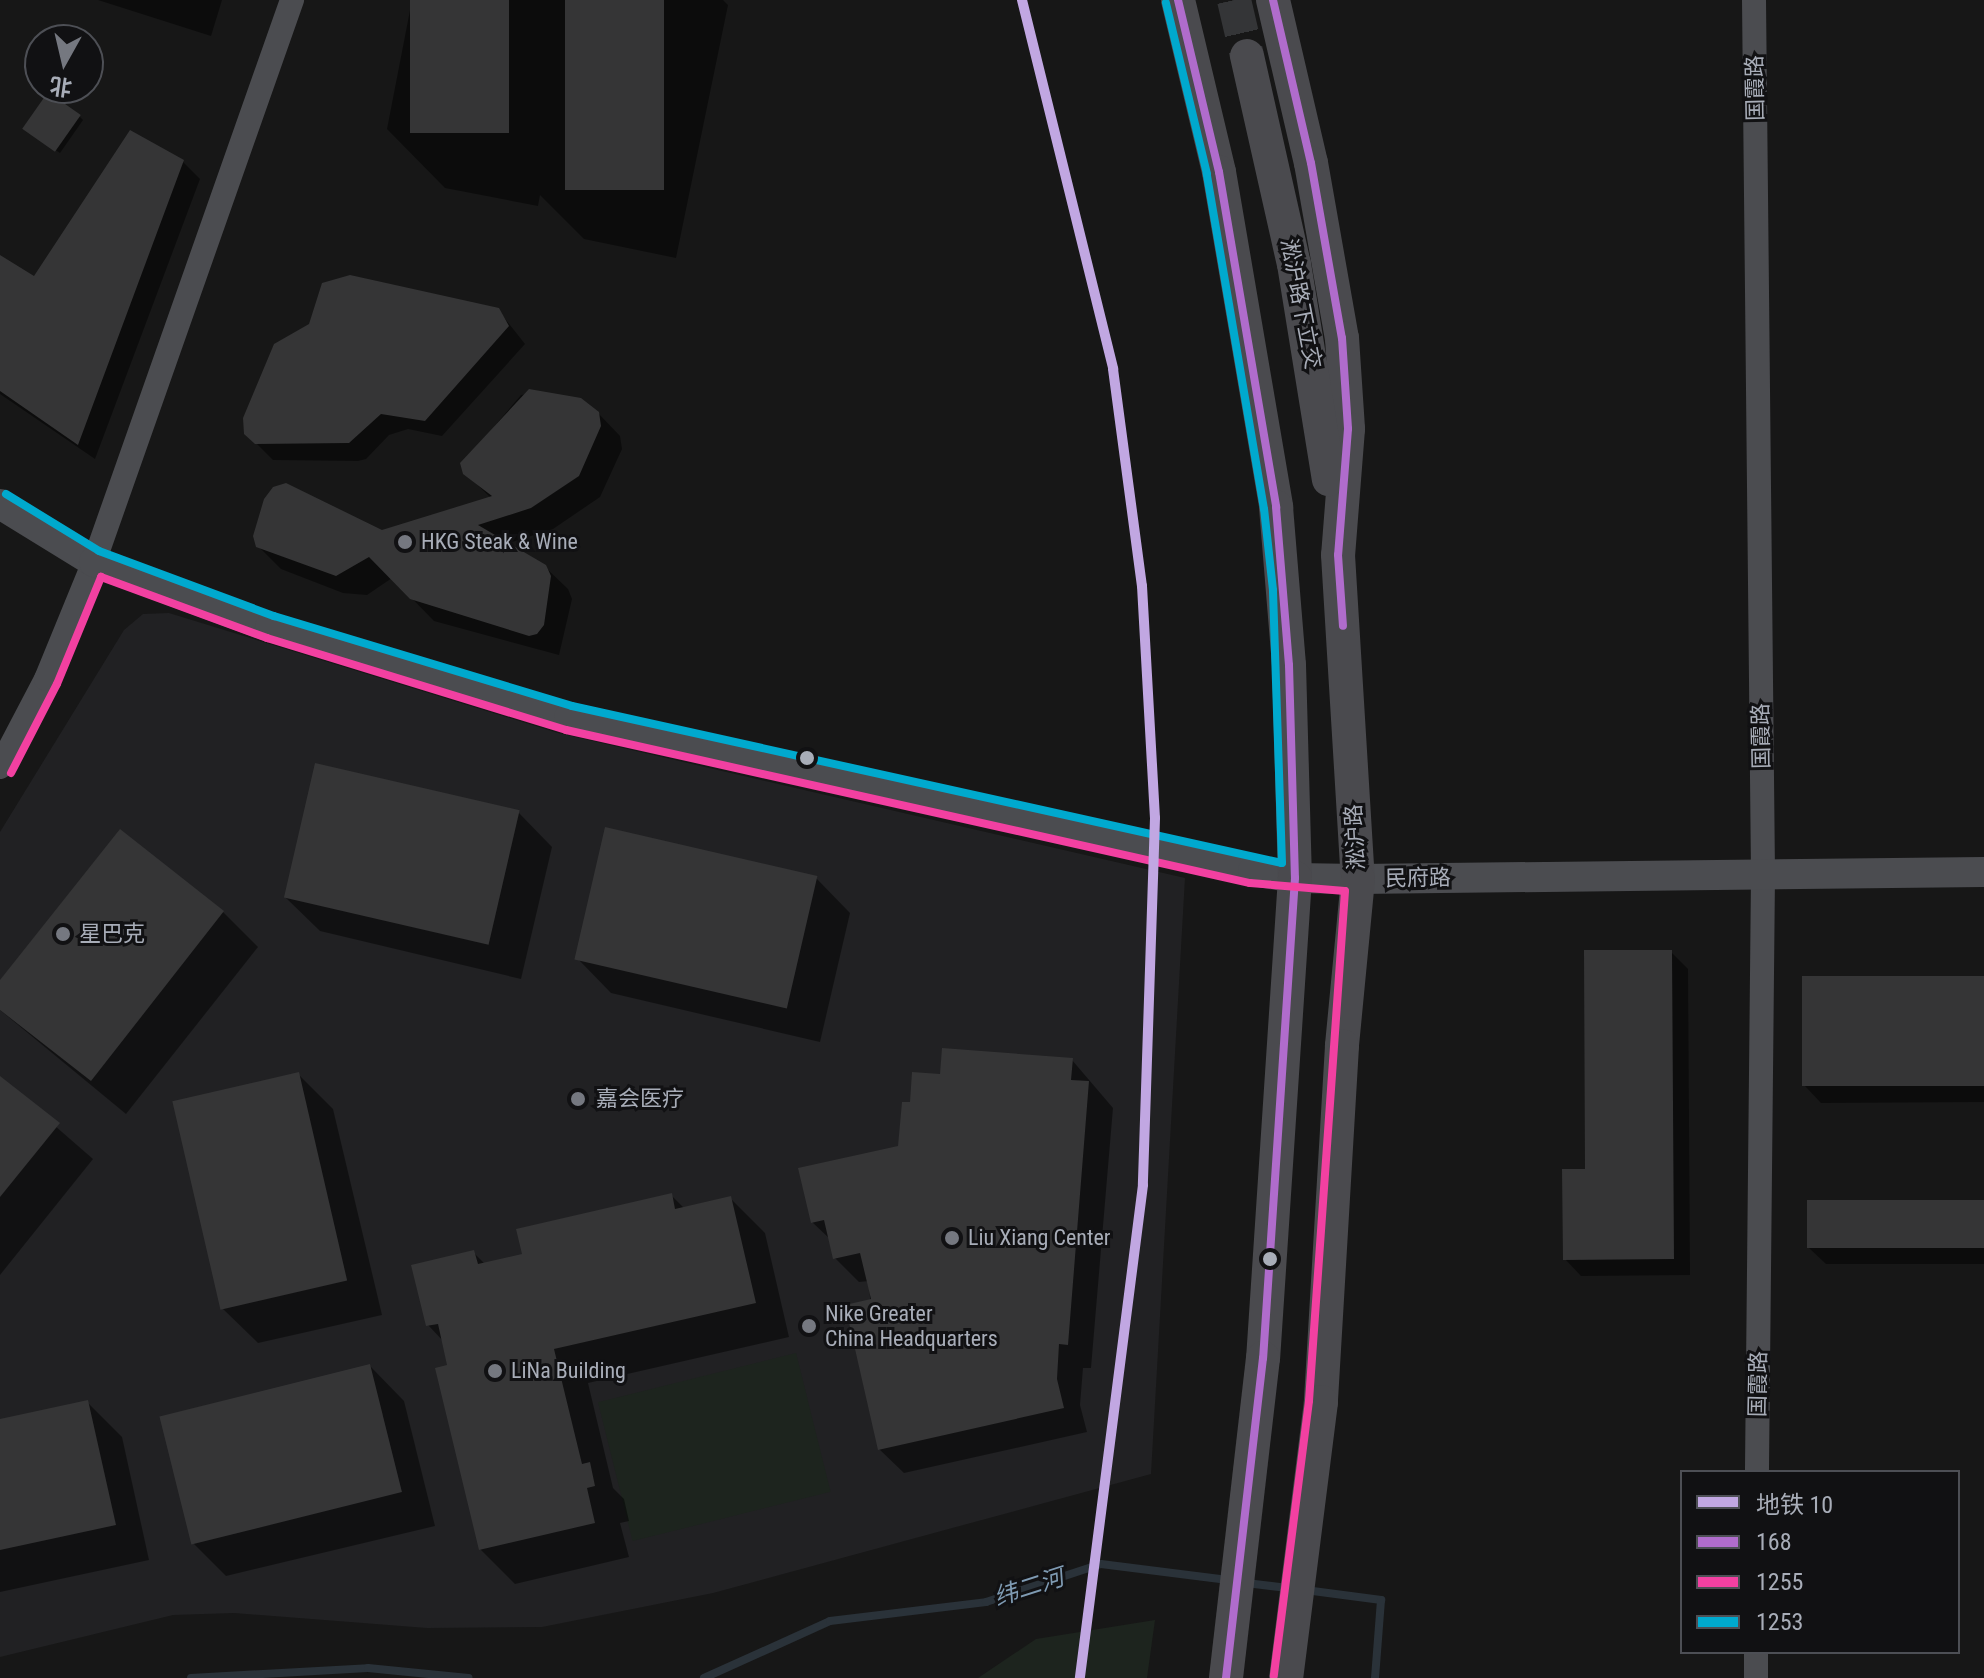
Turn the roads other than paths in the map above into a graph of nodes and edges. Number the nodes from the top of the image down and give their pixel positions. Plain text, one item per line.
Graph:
1 (292, 0) edge
2 (1178, 0) edge
3 (1273, 0) edge
4 (1754, 0) edge
5 (1247, 56) tunnel mouth
6 (1209, 65) tunnel mouth
7 (0, 504) edge
8 (1338, 555) junction
9 (94, 562) junction
10 (1285, 589) junction
11 (0, 767) edge
12 (1984, 872) edge
13 (1763, 875) junction
14 (1295, 878) junction
15 (1358, 879) junction
16 (1757, 1470) edge
17 (1756, 1654) edge
18 (1226, 1678) edge
19 (1286, 1678) edge
20 (1756, 1678) edge

1 - 9 street
2 - 10 main road
3 - 8 main road, 淞沪路
4 - 13 street, 国霞路
5 - 8 main road, 淞沪路下立交
6 - 10 main road, 淞沪路下立交
7 - 9 street, 民府路
8 - 15 main road, 淞沪路
9 - 11 street
9 - 14 street, 民府路
10 - 14 main road
12 - 13 street, 民府路
13 - 15 street, 民府路
13 - 16 street, 国霞路
14 - 15 street, 民府路
14 - 18 main road
15 - 19 main road, 淞沪路
17 - 20 street

